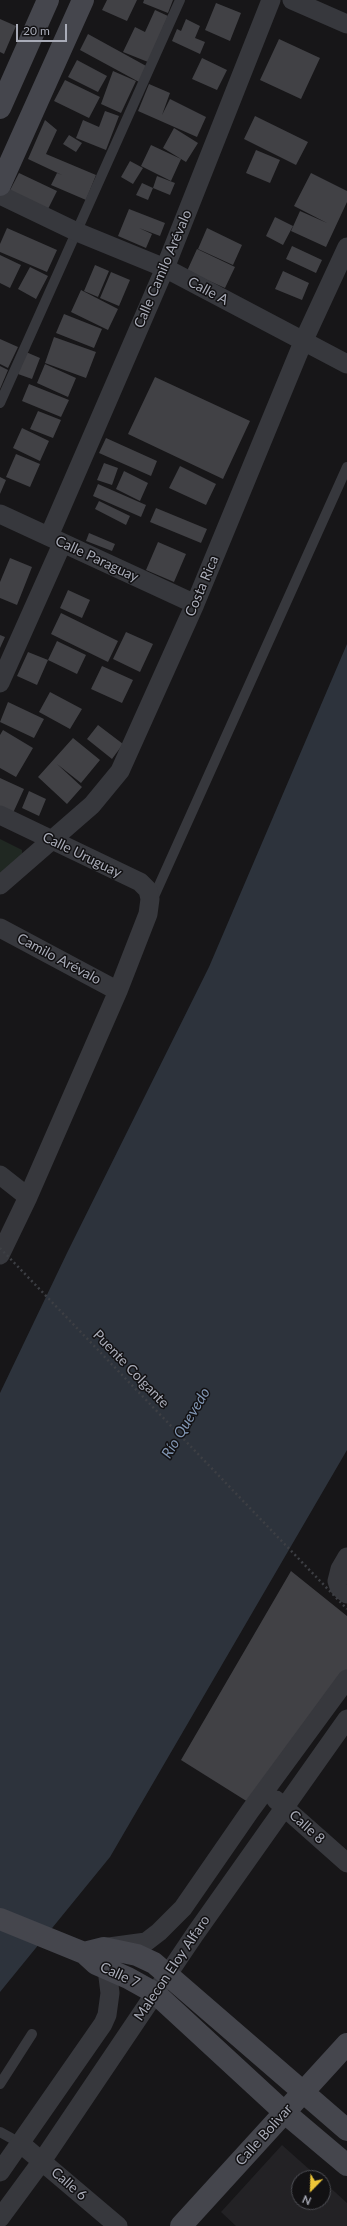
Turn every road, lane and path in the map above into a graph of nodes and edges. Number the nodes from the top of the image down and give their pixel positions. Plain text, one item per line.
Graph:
1 (48, 0) edge
2 (83, 0) edge
3 (180, 0) edge
4 (271, 0) edge
5 (292, 0) edge
6 (347, 24) edge
7 (0, 108) edge
8 (0, 185) edge
9 (0, 195) edge
10 (78, 232) junction
11 (347, 247) edge
12 (165, 268) junction
13 (303, 342) junction
14 (347, 364) edge
15 (0, 403) edge
16 (347, 467) edge
17 (0, 514) edge
18 (56, 540) junction
19 (195, 604) junction
20 (0, 683) edge
21 (0, 815) edge
22 (52, 841) junction
23 (0, 885) edge
24 (150, 905) junction
25 (0, 928) edge
26 (118, 991) junction
27 (0, 1175) edge
28 (28, 1197) junction
29 (0, 1248) edge
30 (0, 1255) edge
31 (347, 1557) edge
32 (343, 1591) edge
33 (347, 1609) edge
34 (347, 1679) edge
35 (347, 1719) edge
36 (265, 1791) junction
37 (284, 1807) junction
38 (347, 1863) edge
39 (0, 1919) edge
40 (172, 1920) junction
41 (195, 1934) junction
42 (87, 1950) junction
43 (107, 1969) junction
44 (167, 1974) junction
45 (155, 1993) junction
46 (32, 2034) dead end
47 (347, 2044) edge
48 (0, 2084) edge
49 (303, 2091) junction
50 (284, 2112) junction
51 (347, 2130) edge
52 (0, 2132) edge
53 (20, 2143) junction
54 (42, 2161) junction
55 (347, 2165) edge
56 (0, 2172) edge
57 (0, 2218) edge
58 (118, 2226) edge
59 (181, 2226) edge

1 - 7 main road
2 - 8 main road
3 - 10 lane
4 - 12 street, Calle Camilo Arévalo
5 - 6 street
9 - 10 street, Calle A
10 - 12 street, Calle A
10 - 15 lane
11 - 13 street, Costa Rica
12 - 13 street, Calle A
12 - 18 street, Calle Camilo Arévalo
13 - 14 street, Calle A
13 - 19 street, Costa Rica
16 - 24 lane
17 - 18 street, Calle Paraguay
18 - 19 street, Calle Paraguay
18 - 20 street, Calle Camilo Arévalo
19 - 22 street, Costa Rica
21 - 22 street, Calle Uruguay
22 - 23 street, Costa Rica
22 - 24 street, Calle Uruguay
24 - 26 street
25 - 26 street, Camilo Arévalo
26 - 28 street
27 - 28 street
28 - 30 street
29 - 33 path, Puente Colgante, bridge
31 - 32 street
34 - 36 street, Malecon Eloy Alfaro
35 - 37 street, Malecon Eloy Alfaro
36 - 37 street, Calle 8
36 - 40 street, Malecon Eloy Alfaro
37 - 38 street, Calle 8
37 - 41 street, Malecon Eloy Alfaro
39 - 42 main road
40 - 41 street
40 - 42 street, Malecon Eloy Alfaro
41 - 44 street, Malecon Eloy Alfaro
42 - 43 main road, Calle 7
42 - 44 main road, Calle 7
43 - 45 main road, Calle 7
43 - 53 street
44 - 45 street, Malecon Eloy Alfaro
44 - 49 main road, Calle 7
45 - 50 main road, Calle 7
45 - 54 street, Malecon Eloy Alfaro
46 - 48 lane
47 - 49 main road, Calle Bolivar
49 - 50 main road, Calle Bolivar
49 - 51 main road, Calle 7
50 - 55 main road, Calle 7
50 - 59 main road, Calle Bolivar
52 - 53 lane
53 - 54 street, Calle 6
53 - 56 street
54 - 57 street, Malecon Eloy Alfaro
54 - 58 street, Calle 6

